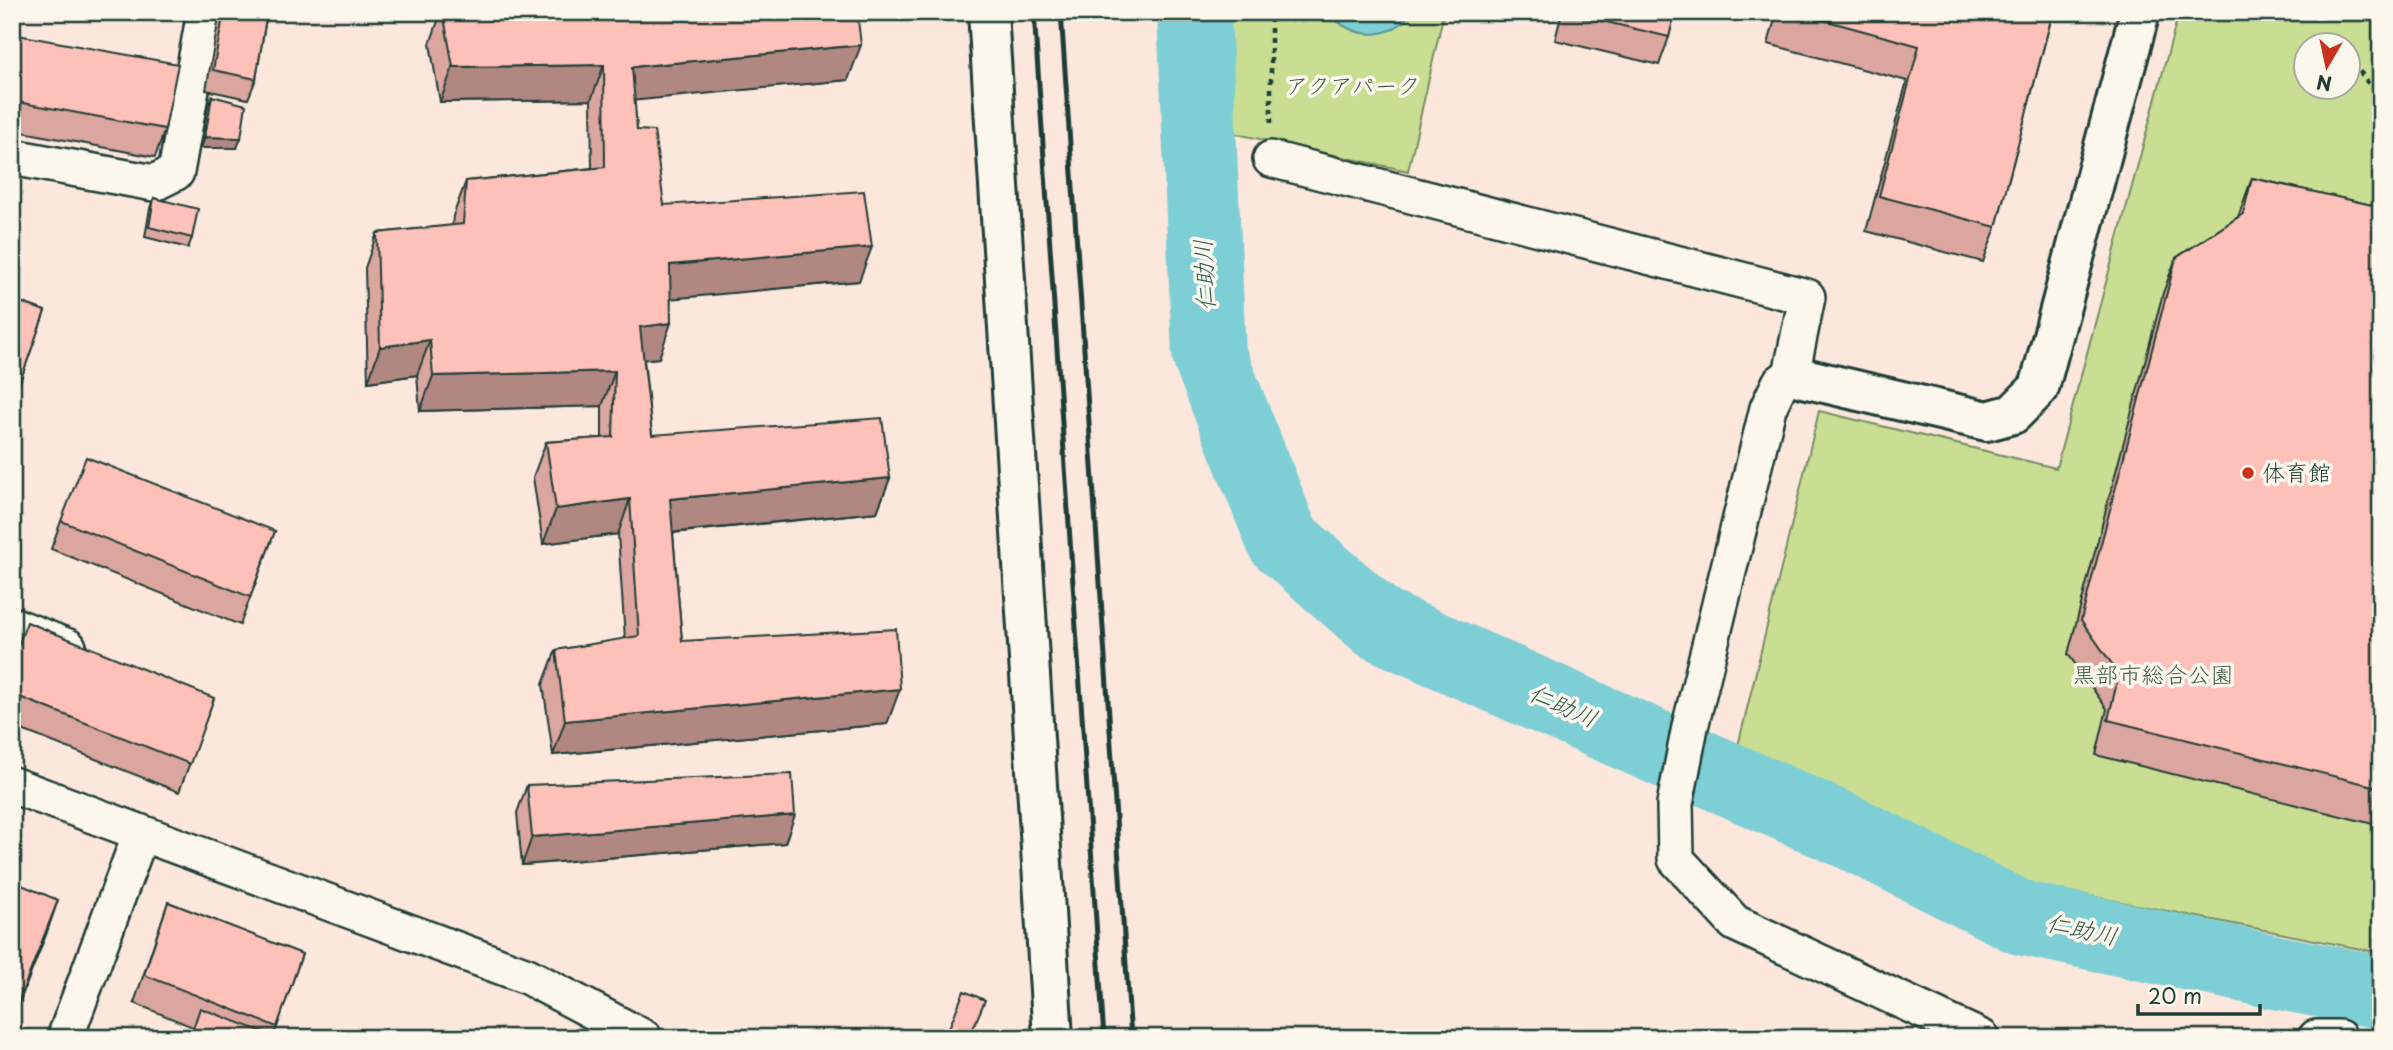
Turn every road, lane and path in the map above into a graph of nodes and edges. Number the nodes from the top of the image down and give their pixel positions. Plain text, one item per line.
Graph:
1 (205, 12) edge
2 (988, 12) edge
3 (1271, 12) edge
4 (2140, 12) edge
5 (2362, 75) edge
6 (2381, 101) edge
7 (12, 157) edge
8 (1271, 159) joint
9 (1791, 375) junction
10 (12, 625) edge
11 (103, 661) edge
12 (12, 785) edge
13 (141, 833) junction
14 (65, 1038) edge
15 (644, 1038) edge
16 (1053, 1038) edge
17 (1982, 1038) edge
18 (2316, 1038) edge
19 (2339, 1038) edge

1 - 7 street
2 - 16 street
3 - 8 path
4 - 9 street
5 - 6 path
8 - 9 street
9 - 17 street
10 - 11 street
12 - 13 street
13 - 14 street
13 - 15 street
18 - 19 street

